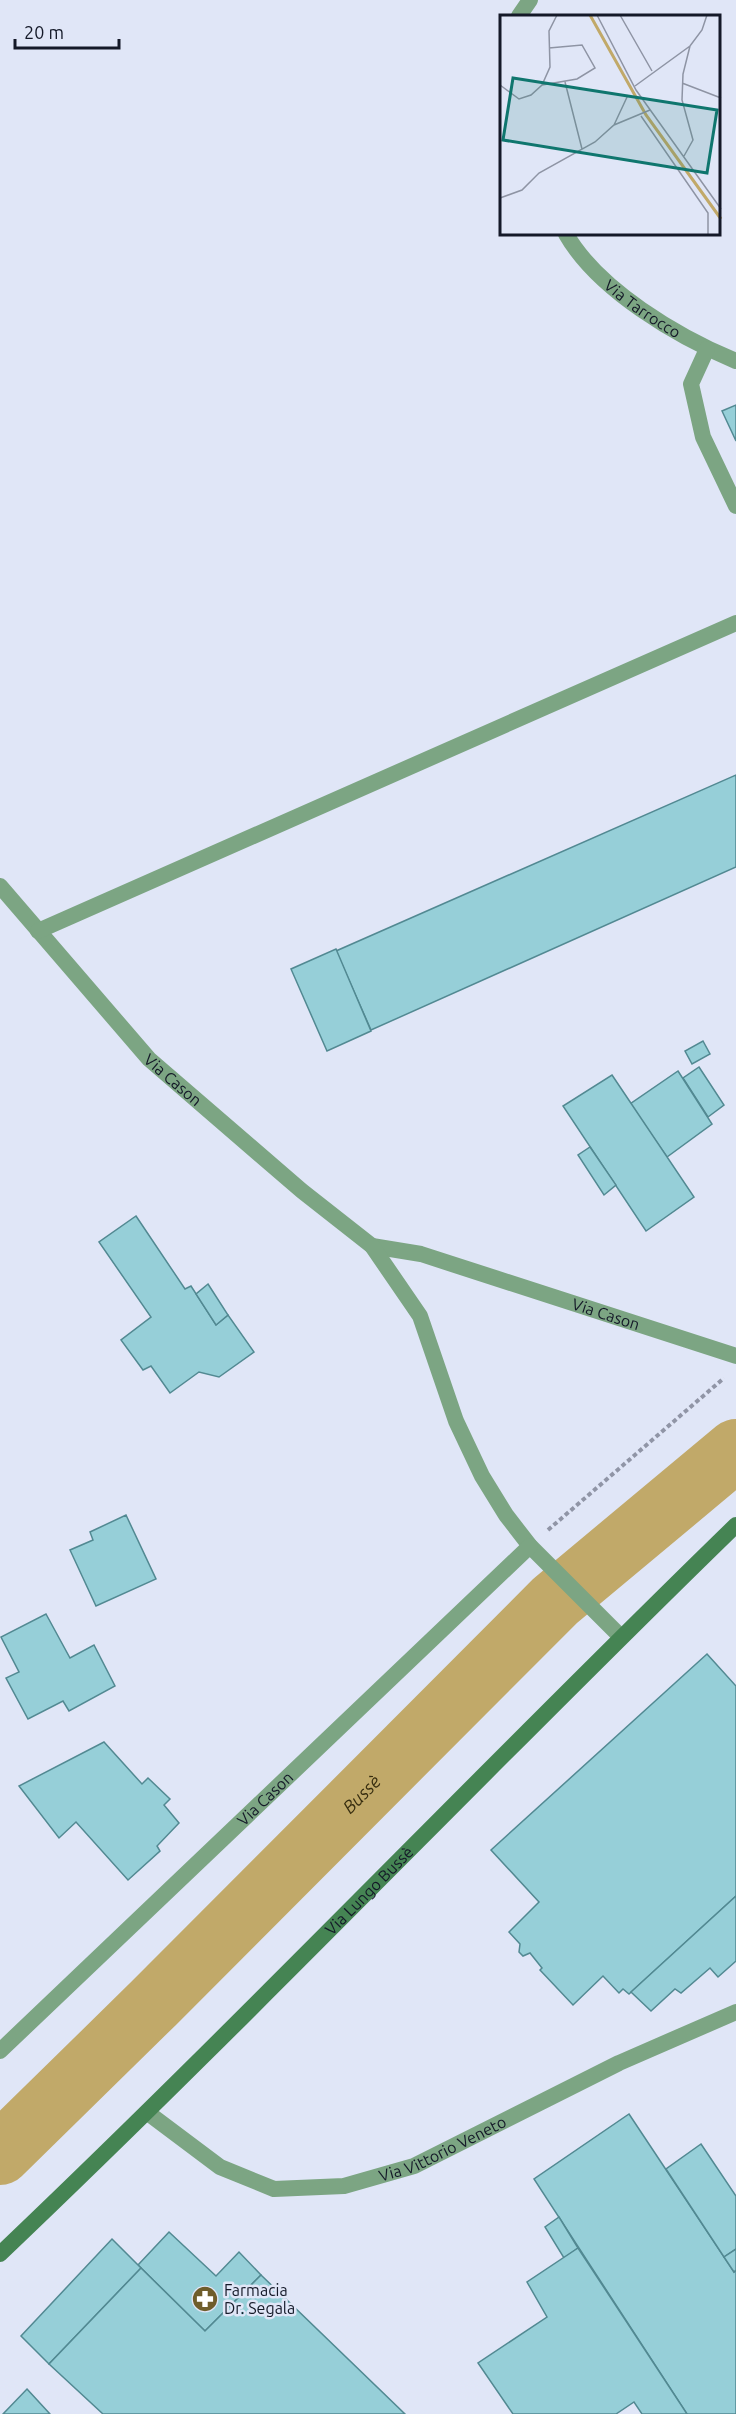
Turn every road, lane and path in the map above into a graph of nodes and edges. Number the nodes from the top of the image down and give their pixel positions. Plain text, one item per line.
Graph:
1 (530, 0) edge
2 (520, 15) edge
3 (568, 236) edge
4 (707, 349) junction
5 (736, 361) edge
6 (736, 507) edge
7 (736, 623) edge
8 (0, 886) edge
9 (38, 931) junction
10 (372, 1246) junction
11 (736, 1356) edge
12 (727, 1376) dead end
13 (736, 1525) edge
14 (530, 1546) junction
15 (621, 1637) junction
16 (736, 2012) edge
17 (0, 2050) edge
18 (148, 2113) junction
19 (0, 2254) edge

1 - 2 street
3 - 4 street, Via Tarrocco
4 - 5 street, Via Tarrocco
4 - 6 street
7 - 9 street
8 - 9 street, Via Cason
9 - 10 street, Via Cason
10 - 11 street, Via Cason
10 - 14 street, Via Cason
12 - 14 path
13 - 15 main road, Via Lungo Bussè
14 - 15 street
14 - 17 street, Via Cason
15 - 18 main road, Via Lungo Bussè
16 - 18 street, Via Vittorio Veneto
18 - 19 main road, Via Lungo Bussè

